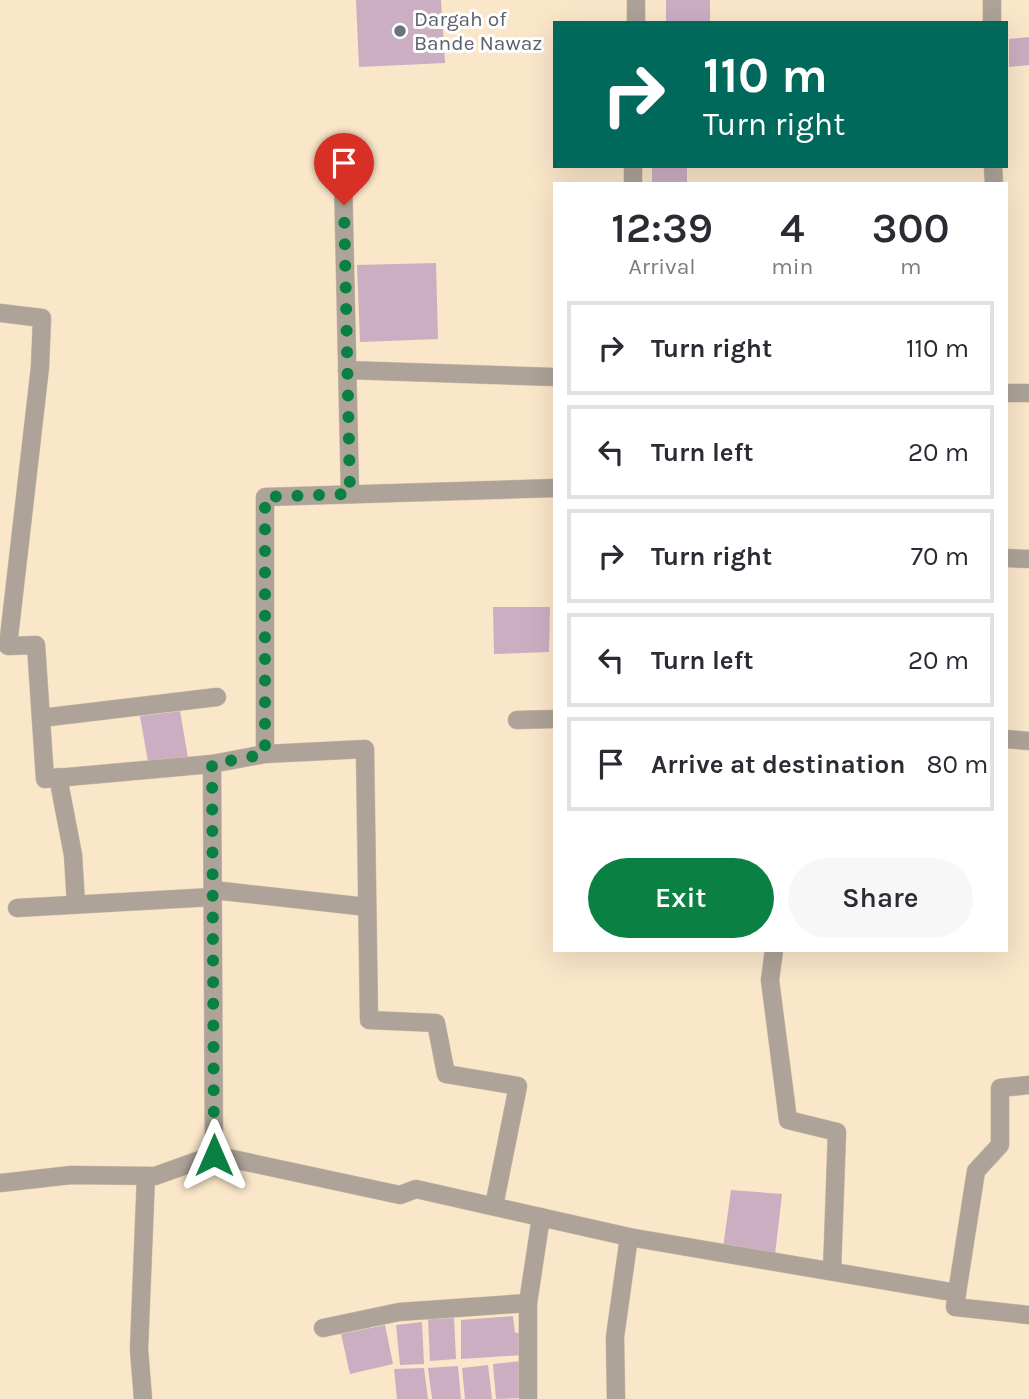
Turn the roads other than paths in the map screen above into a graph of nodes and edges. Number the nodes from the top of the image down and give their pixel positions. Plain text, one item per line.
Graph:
1 (636, 0) edge
2 (992, 0) edge
3 (636, 21) edge
4 (992, 21) edge
5 (343, 177) dead end
6 (0, 313) edge
7 (347, 370) junction
8 (553, 377) edge
9 (1008, 393) edge
10 (1029, 393) edge
11 (553, 488) edge
12 (350, 494) junction
13 (1008, 558) edge
14 (1029, 559) edge
15 (4, 645) edge
16 (217, 697) dead end
17 (41, 718) junction
18 (553, 719) edge
19 (517, 720) dead end
20 (1008, 740) edge
21 (1029, 741) edge
22 (265, 754) junction
23 (212, 764) junction
24 (58, 778) junction
25 (213, 893) junction
26 (76, 904) junction
27 (367, 907) junction
28 (17, 908) dead end
29 (774, 952) edge
30 (1029, 1085) edge
31 (214, 1155) junction
32 (146, 1176) junction
33 (0, 1182) edge
34 (494, 1206) junction
35 (541, 1217) junction
36 (629, 1237) junction
37 (832, 1271) junction
38 (957, 1293) junction
39 (527, 1303) junction
40 (1029, 1315) edge
41 (323, 1328) dead end
42 (143, 1399) edge
43 (528, 1399) edge
44 (616, 1399) edge

1 - 3 street
2 - 4 street
5 - 7 street
6 - 15 street
7 - 8 street
7 - 12 street
9 - 10 street
11 - 12 street
12 - 22 street
13 - 14 street
15 - 17 street
16 - 17 street
17 - 24 street
18 - 19 street
20 - 21 street
22 - 23 street
22 - 27 street
23 - 24 street
23 - 25 street
24 - 26 street
25 - 26 street
25 - 27 street
25 - 31 street
26 - 28 street
27 - 34 street
29 - 37 street
30 - 38 street
31 - 32 street
31 - 34 street
32 - 33 street
32 - 42 street
34 - 35 street
35 - 36 street
35 - 39 street
36 - 37 street
36 - 44 street
37 - 38 street
38 - 40 street
39 - 41 street
39 - 43 street

